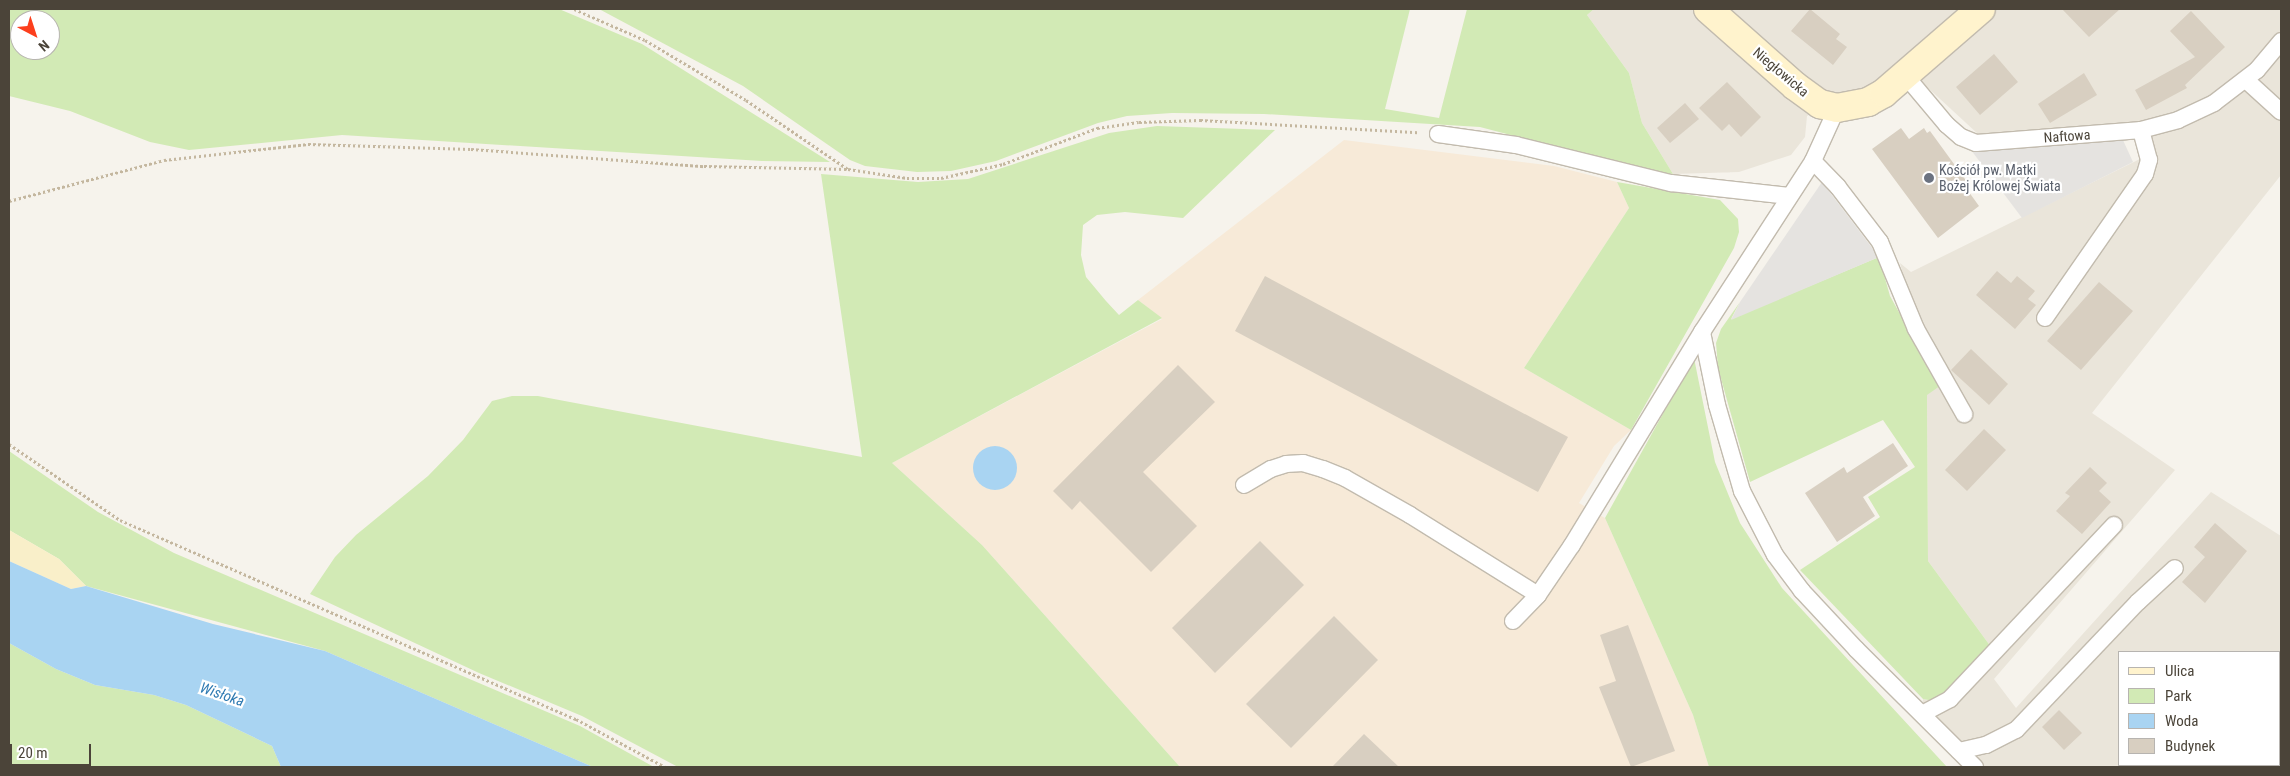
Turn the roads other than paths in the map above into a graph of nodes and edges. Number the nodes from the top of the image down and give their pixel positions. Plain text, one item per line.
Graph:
1 (1708, 9) edge
2 (1981, 9) edge
3 (2281, 41) edge
4 (1905, 75) junction
5 (2246, 80) junction
6 (1836, 108) junction
7 (2281, 112) edge
8 (2141, 130) junction
9 (1438, 134) road end
10 (1813, 161) junction
11 (1789, 196) junction
12 (2045, 318) dead end
13 (1702, 332) junction
14 (1964, 414) dead end
15 (1244, 484) dead end
16 (2114, 525) dead end
17 (2174, 568) dead end
18 (1538, 595) junction
19 (1513, 621) dead end
20 (1922, 714) junction
21 (1959, 751) junction
22 (1975, 767) edge

1 - 6 street, Niegłowicka
2 - 4 street
3 - 5 lane, Naftowa
4 - 6 street
4 - 8 lane, Naftowa
5 - 7 lane
5 - 8 lane, Naftowa
6 - 10 lane
8 - 12 lane
9 - 11 lane
10 - 11 lane
10 - 14 lane
11 - 13 lane
13 - 18 lane
13 - 20 lane
15 - 18 lane
16 - 20 lane
17 - 21 lane
18 - 19 lane
20 - 21 lane
21 - 22 lane

